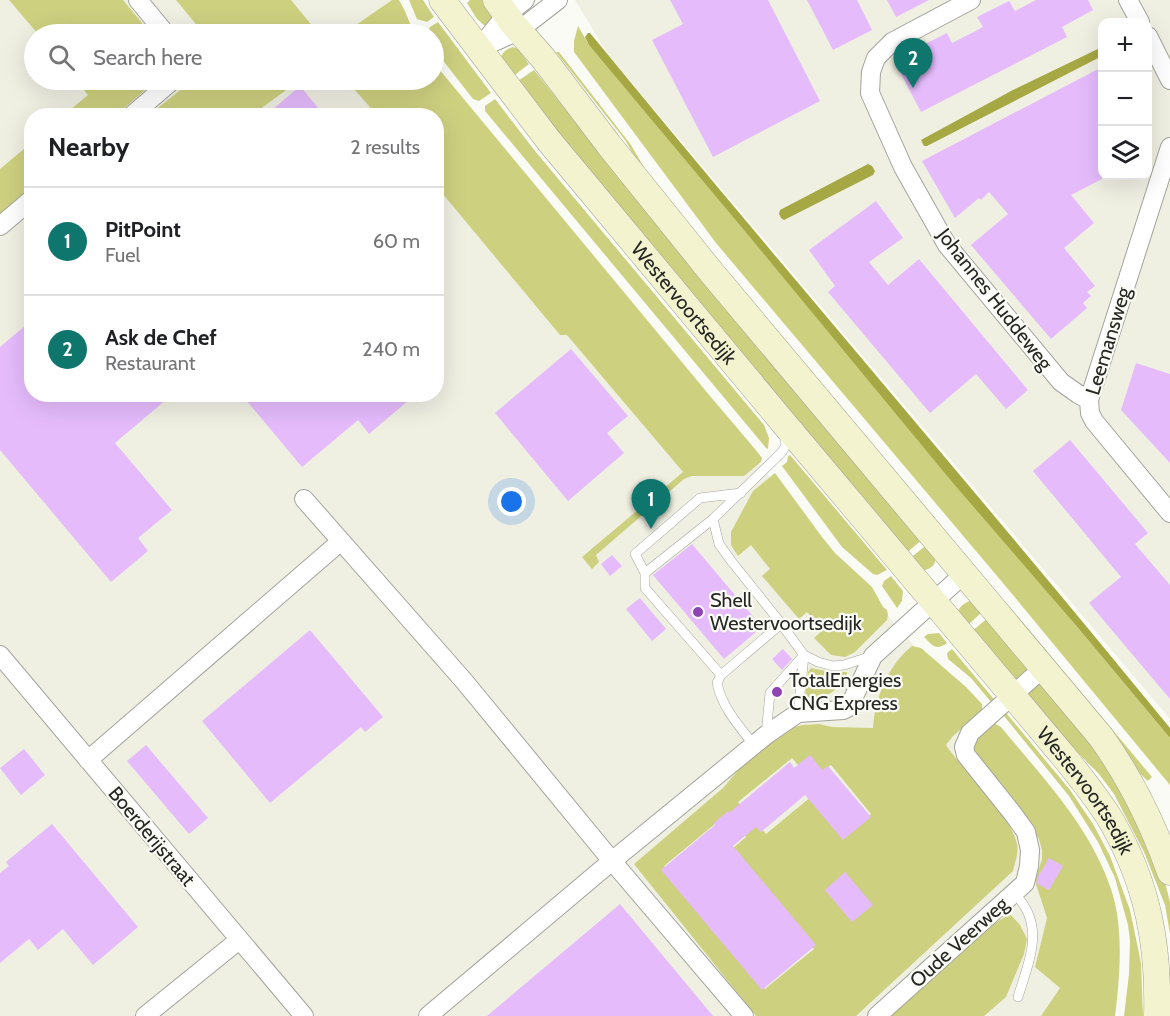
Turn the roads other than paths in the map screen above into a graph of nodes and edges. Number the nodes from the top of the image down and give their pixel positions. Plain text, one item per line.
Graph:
1 (138, 0) edge
2 (442, 0) edge
3 (971, 0) edge
4 (1128, 0) edge
5 (551, 5) edge
6 (511, 12) edge
7 (1138, 18) edge
8 (158, 24) edge
9 (1158, 44) edge
10 (479, 49) junction
11 (1170, 80) edge
12 (161, 90) edge
13 (140, 108) edge
14 (1170, 147) edge
15 (24, 206) edge
16 (0, 226) edge
17 (1089, 400) junction
18 (782, 421) junction
19 (741, 493) junction
20 (303, 499) dead end
21 (1170, 513) edge
22 (713, 519) junction
23 (340, 542) junction
24 (645, 573) junction
25 (964, 574) junction
26 (934, 602) junction
27 (781, 624) junction
28 (0, 655) edge
29 (804, 655) junction
30 (873, 656) junction
31 (1043, 668) junction
32 (721, 675) junction
33 (1013, 695) junction
34 (798, 713) junction
35 (760, 740) junction
36 (88, 760) junction
37 (612, 861) junction
38 (1170, 873) edge
39 (1014, 892) junction
40 (239, 939) junction
41 (1018, 997) dead end
42 (145, 1016) edge
43 (304, 1016) edge
44 (428, 1016) edge
45 (744, 1016) edge
46 (877, 1016) edge
47 (1157, 1016) edge

1 - 8 street
2 - 10 main road, Westervoortsedijk
3 - 17 street, Johannes Huddeweg
4 - 7 street
5 - 6 street
6 - 10 street
6 - 25 main road, Westervoortsedijk
9 - 11 street
10 - 18 main road, Westervoortsedijk
12 - 13 street
14 - 17 street, Leemansweg
15 - 16 street
17 - 21 street, Leemansweg
18 - 19 lane
18 - 26 main road, Westervoortsedijk
19 - 22 lane
19 - 24 lane
20 - 23 street
22 - 24 lane
22 - 27 lane
23 - 36 street
23 - 37 street
24 - 32 lane
25 - 26 street
25 - 31 main road, Westervoortsedijk
26 - 30 street
26 - 33 main road, Westervoortsedijk
27 - 29 lane
27 - 32 lane
28 - 36 street, Boerderijstraat
29 - 30 lane
29 - 34 lane
29 - 35 lane
30 - 34 street
31 - 33 street, Oude Veerweg
31 - 38 main road, Westervoortsedijk
32 - 35 lane
33 - 39 street, Oude Veerweg
33 - 47 main road, Westervoortsedijk
34 - 35 street
35 - 37 street
36 - 40 street, Boerderijstraat
37 - 44 street
37 - 45 street
39 - 41 lane, Oude Veerweg
39 - 46 street, Oude Veerweg
40 - 42 street
40 - 43 street, Boerderijstraat

